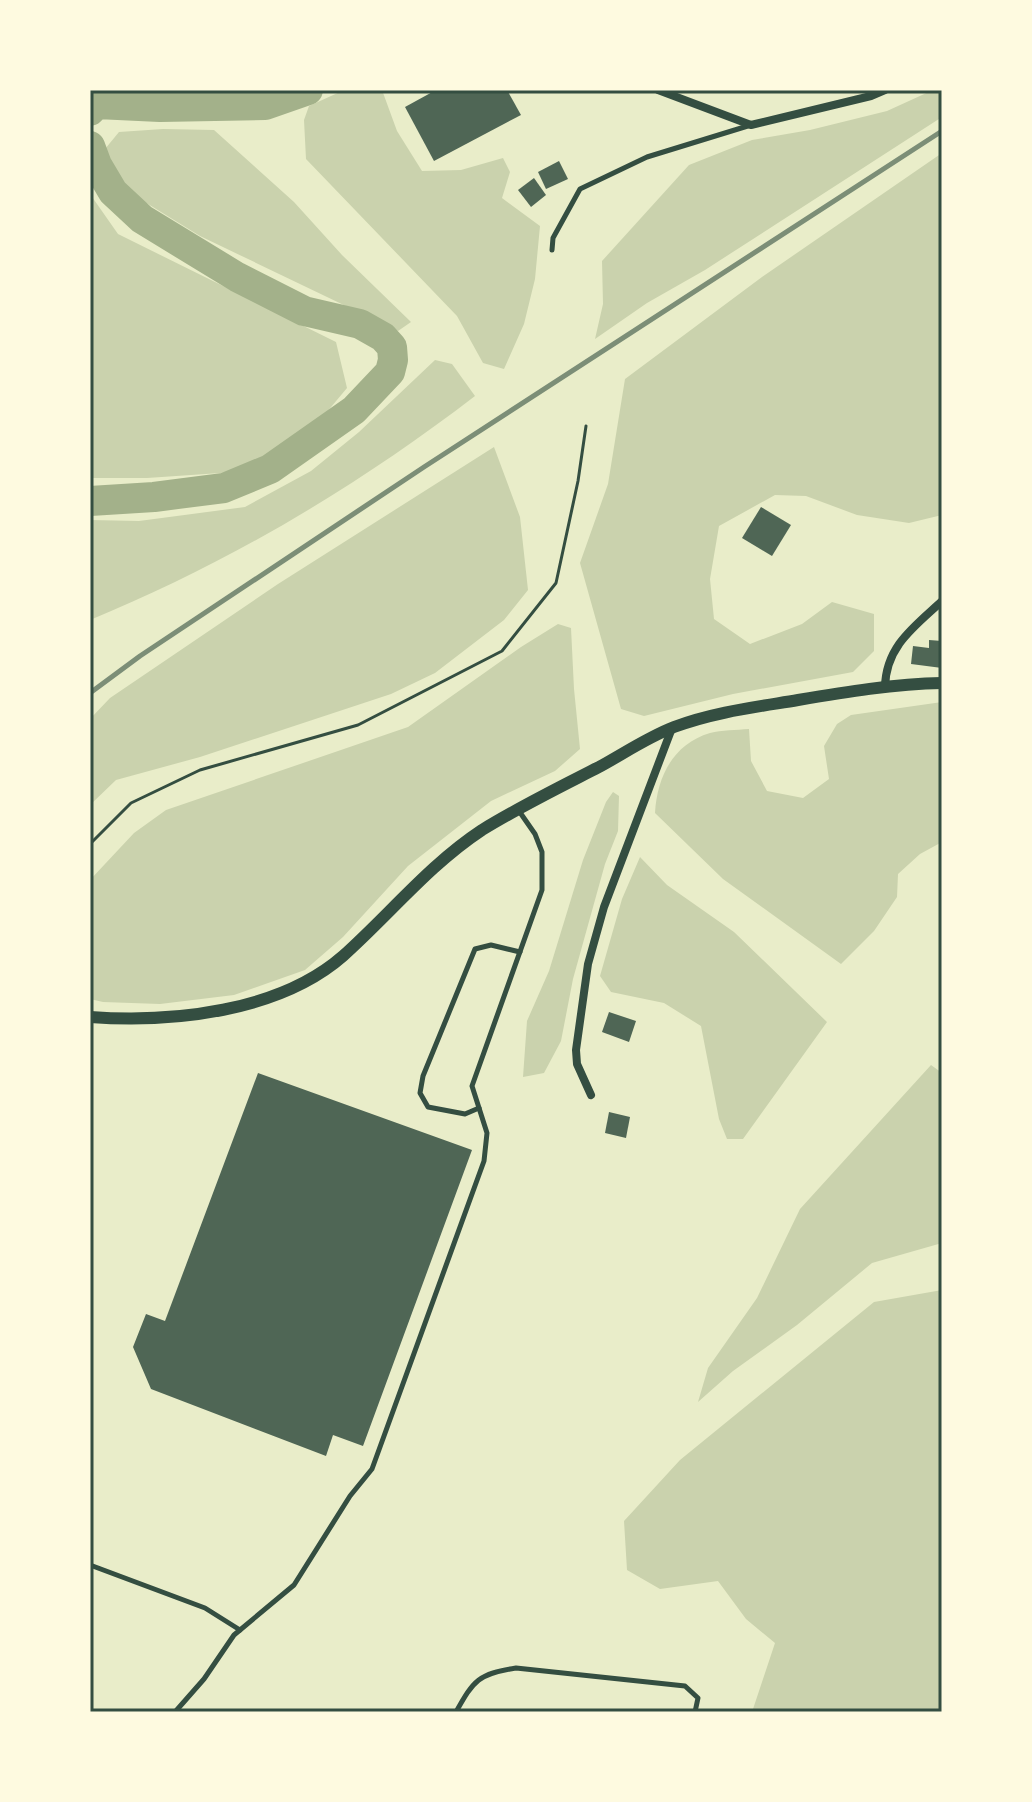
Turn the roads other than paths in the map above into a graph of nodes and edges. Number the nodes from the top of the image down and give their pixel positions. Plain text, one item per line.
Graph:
1 (658, 90) edge
2 (885, 90) edge
3 (751, 125) junction
4 (552, 250) dead end
5 (942, 601) edge
6 (942, 683) edge
7 (885, 687) junction
8 (672, 728) junction
9 (518, 810) junction
10 (520, 952) junction
11 (90, 1017) edge
12 (591, 1095) dead end
13 (479, 1108) junction
14 (90, 1565) edge
15 (240, 1630) junction
16 (175, 1712) edge
17 (456, 1712) edge
18 (695, 1712) edge

1 - 3 street
2 - 3 street
3 - 4 lane
5 - 7 street
6 - 7 street
7 - 8 street
8 - 9 street
8 - 12 street
9 - 10 lane
9 - 11 street
10 - 13 lane
10 - 13 lane
13 - 15 lane
14 - 15 lane
15 - 16 lane
17 - 18 lane

